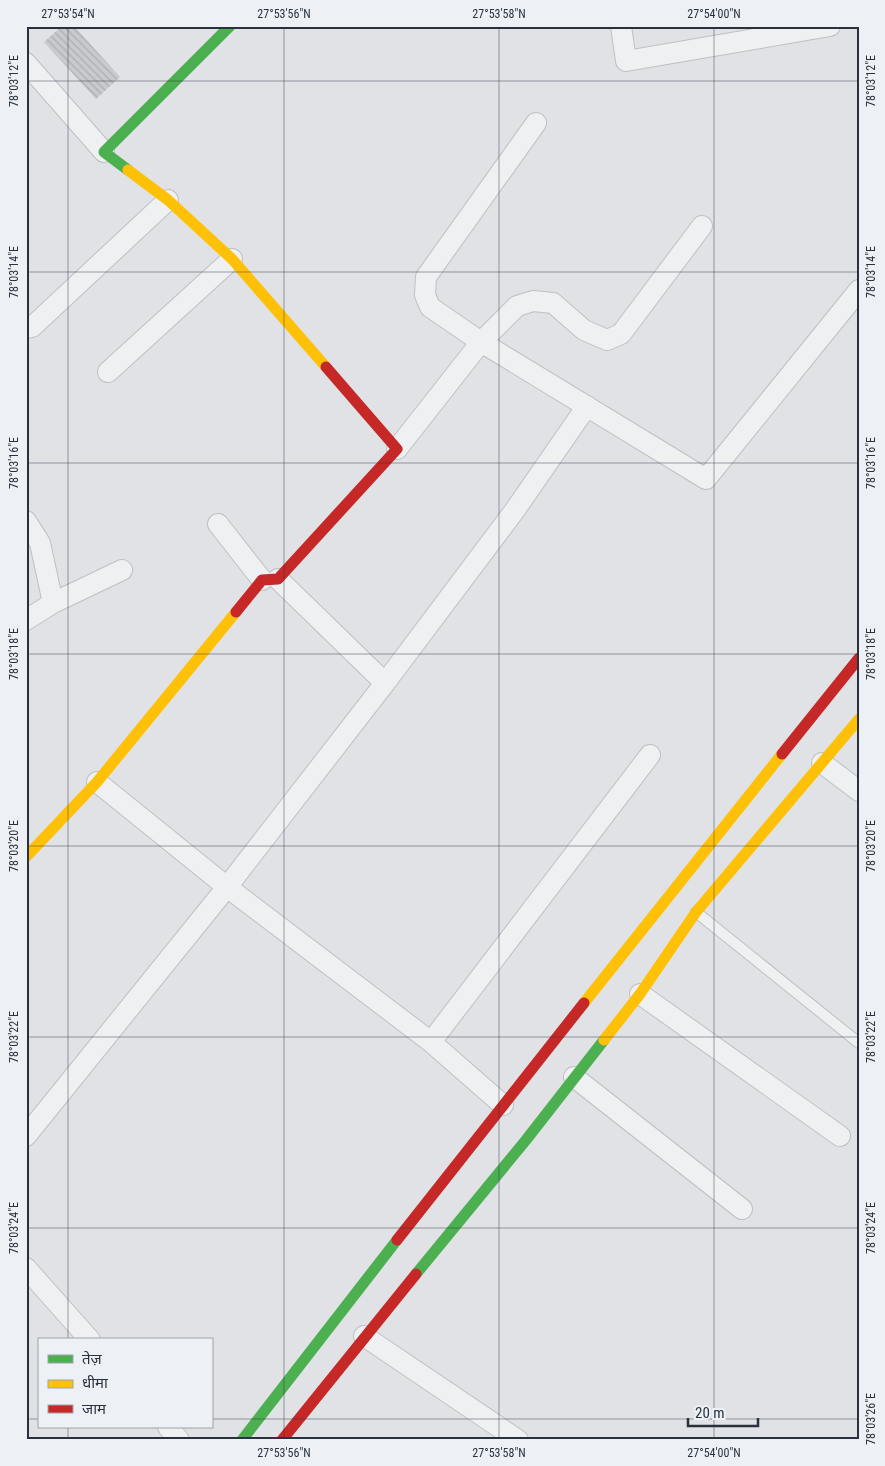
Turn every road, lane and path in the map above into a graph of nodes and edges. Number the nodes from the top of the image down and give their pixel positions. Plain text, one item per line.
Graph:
1 (230, 26) edge
2 (621, 26) edge
3 (830, 26) edge
4 (26, 63) edge
5 (536, 123) dead end
6 (104, 152) junction
7 (168, 200) junction
8 (702, 226) dead end
9 (232, 259) junction
10 (859, 290) edge
11 (26, 328) edge
12 (482, 342) junction
13 (108, 372) dead end
14 (587, 406) junction
15 (398, 449) junction
16 (26, 520) edge
17 (218, 524) dead end
18 (122, 570) dead end
19 (270, 580) junction
20 (53, 603) junction
21 (26, 620) edge
22 (859, 658) edge
23 (385, 683) junction
24 (859, 719) edge
25 (650, 755) dead end
26 (822, 763) junction
27 (97, 782) junction
28 (859, 791) edge
29 (26, 858) edge
30 (227, 887) junction
31 (696, 912) junction
32 (640, 994) junction
33 (431, 1042) junction
34 (859, 1043) edge
35 (574, 1077) junction
36 (503, 1106) junction
37 (26, 1136) edge
38 (840, 1136) dead end
39 (742, 1209) dead end
40 (26, 1268) edge
41 (364, 1336) junction
42 (88, 1338) edge
43 (169, 1428) edge
44 (179, 1440) edge
45 (242, 1440) edge
46 (282, 1440) edge
47 (518, 1440) edge

1 - 6 main road
2 - 3 street
4 - 6 street
5 - 12 street
6 - 7 main road
7 - 9 main road
7 - 11 street
8 - 12 street
9 - 13 street
9 - 15 main road
10 - 14 street
12 - 14 street
12 - 15 street
14 - 23 street
15 - 19 main road
16 - 20 street
17 - 19 street
18 - 20 street
19 - 23 street
19 - 27 main road
20 - 21 street
22 - 36 main road
23 - 30 street
24 - 26 main road
25 - 33 street
26 - 28 street
26 - 31 main road
27 - 29 main road
27 - 30 street
30 - 33 street
30 - 37 street
31 - 32 main road
31 - 34 lane
32 - 35 main road
32 - 38 street
33 - 36 street
35 - 39 street
35 - 41 main road
36 - 45 main road
40 - 42 street
41 - 46 main road
41 - 47 street
43 - 44 street

